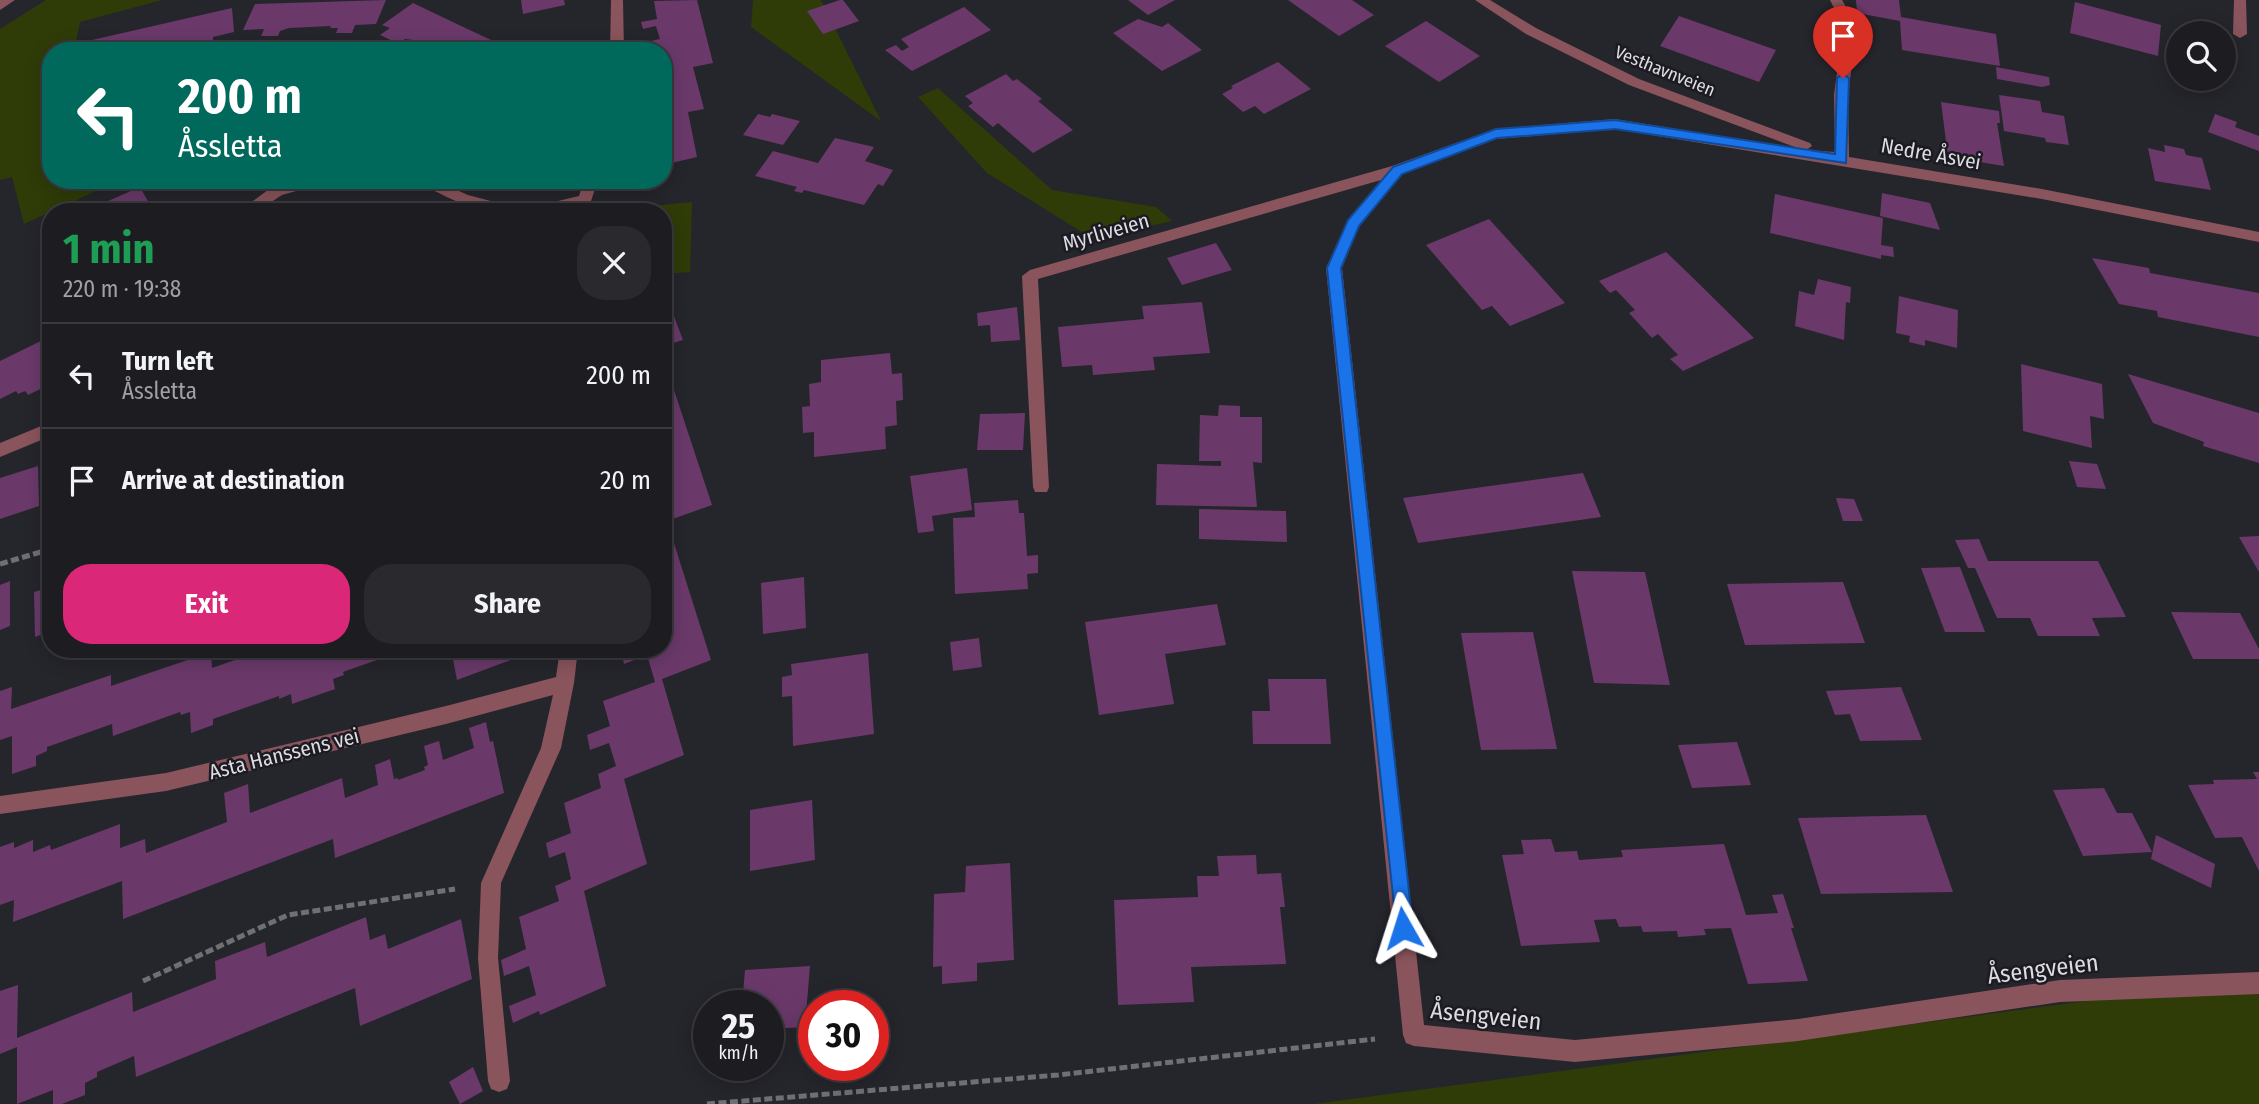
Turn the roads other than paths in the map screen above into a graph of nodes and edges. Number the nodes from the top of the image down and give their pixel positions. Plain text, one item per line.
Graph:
1 (9, 0) edge
2 (617, 0) edge
3 (1481, 0) edge
4 (1836, 0) edge
5 (2239, 0) edge
6 (0, 6) edge
7 (2241, 34) dead end
8 (617, 42) edge
9 (1842, 160) junction
10 (1397, 170) junction
11 (283, 189) edge
12 (445, 189) edge
13 (259, 203) edge
14 (479, 203) edge
15 (2259, 237) edge
16 (42, 433) edge
17 (0, 450) edge
18 (1041, 487) dead end
19 (568, 658) edge
20 (565, 683) junction
21 (0, 805) edge
22 (2259, 983) edge
23 (499, 1081) dead end

1 - 6 street
2 - 8 street
3 - 9 street, Vesthavnveien
4 - 9 street
5 - 7 street
9 - 10 street, Nedre Åsvei
9 - 15 street, Nedre Åsvei
10 - 18 street, Myrliveien
10 - 22 street, Åsengveien
11 - 13 street
12 - 14 street
16 - 17 street
19 - 20 street
20 - 21 street, Asta Hanssens vei
20 - 23 street

